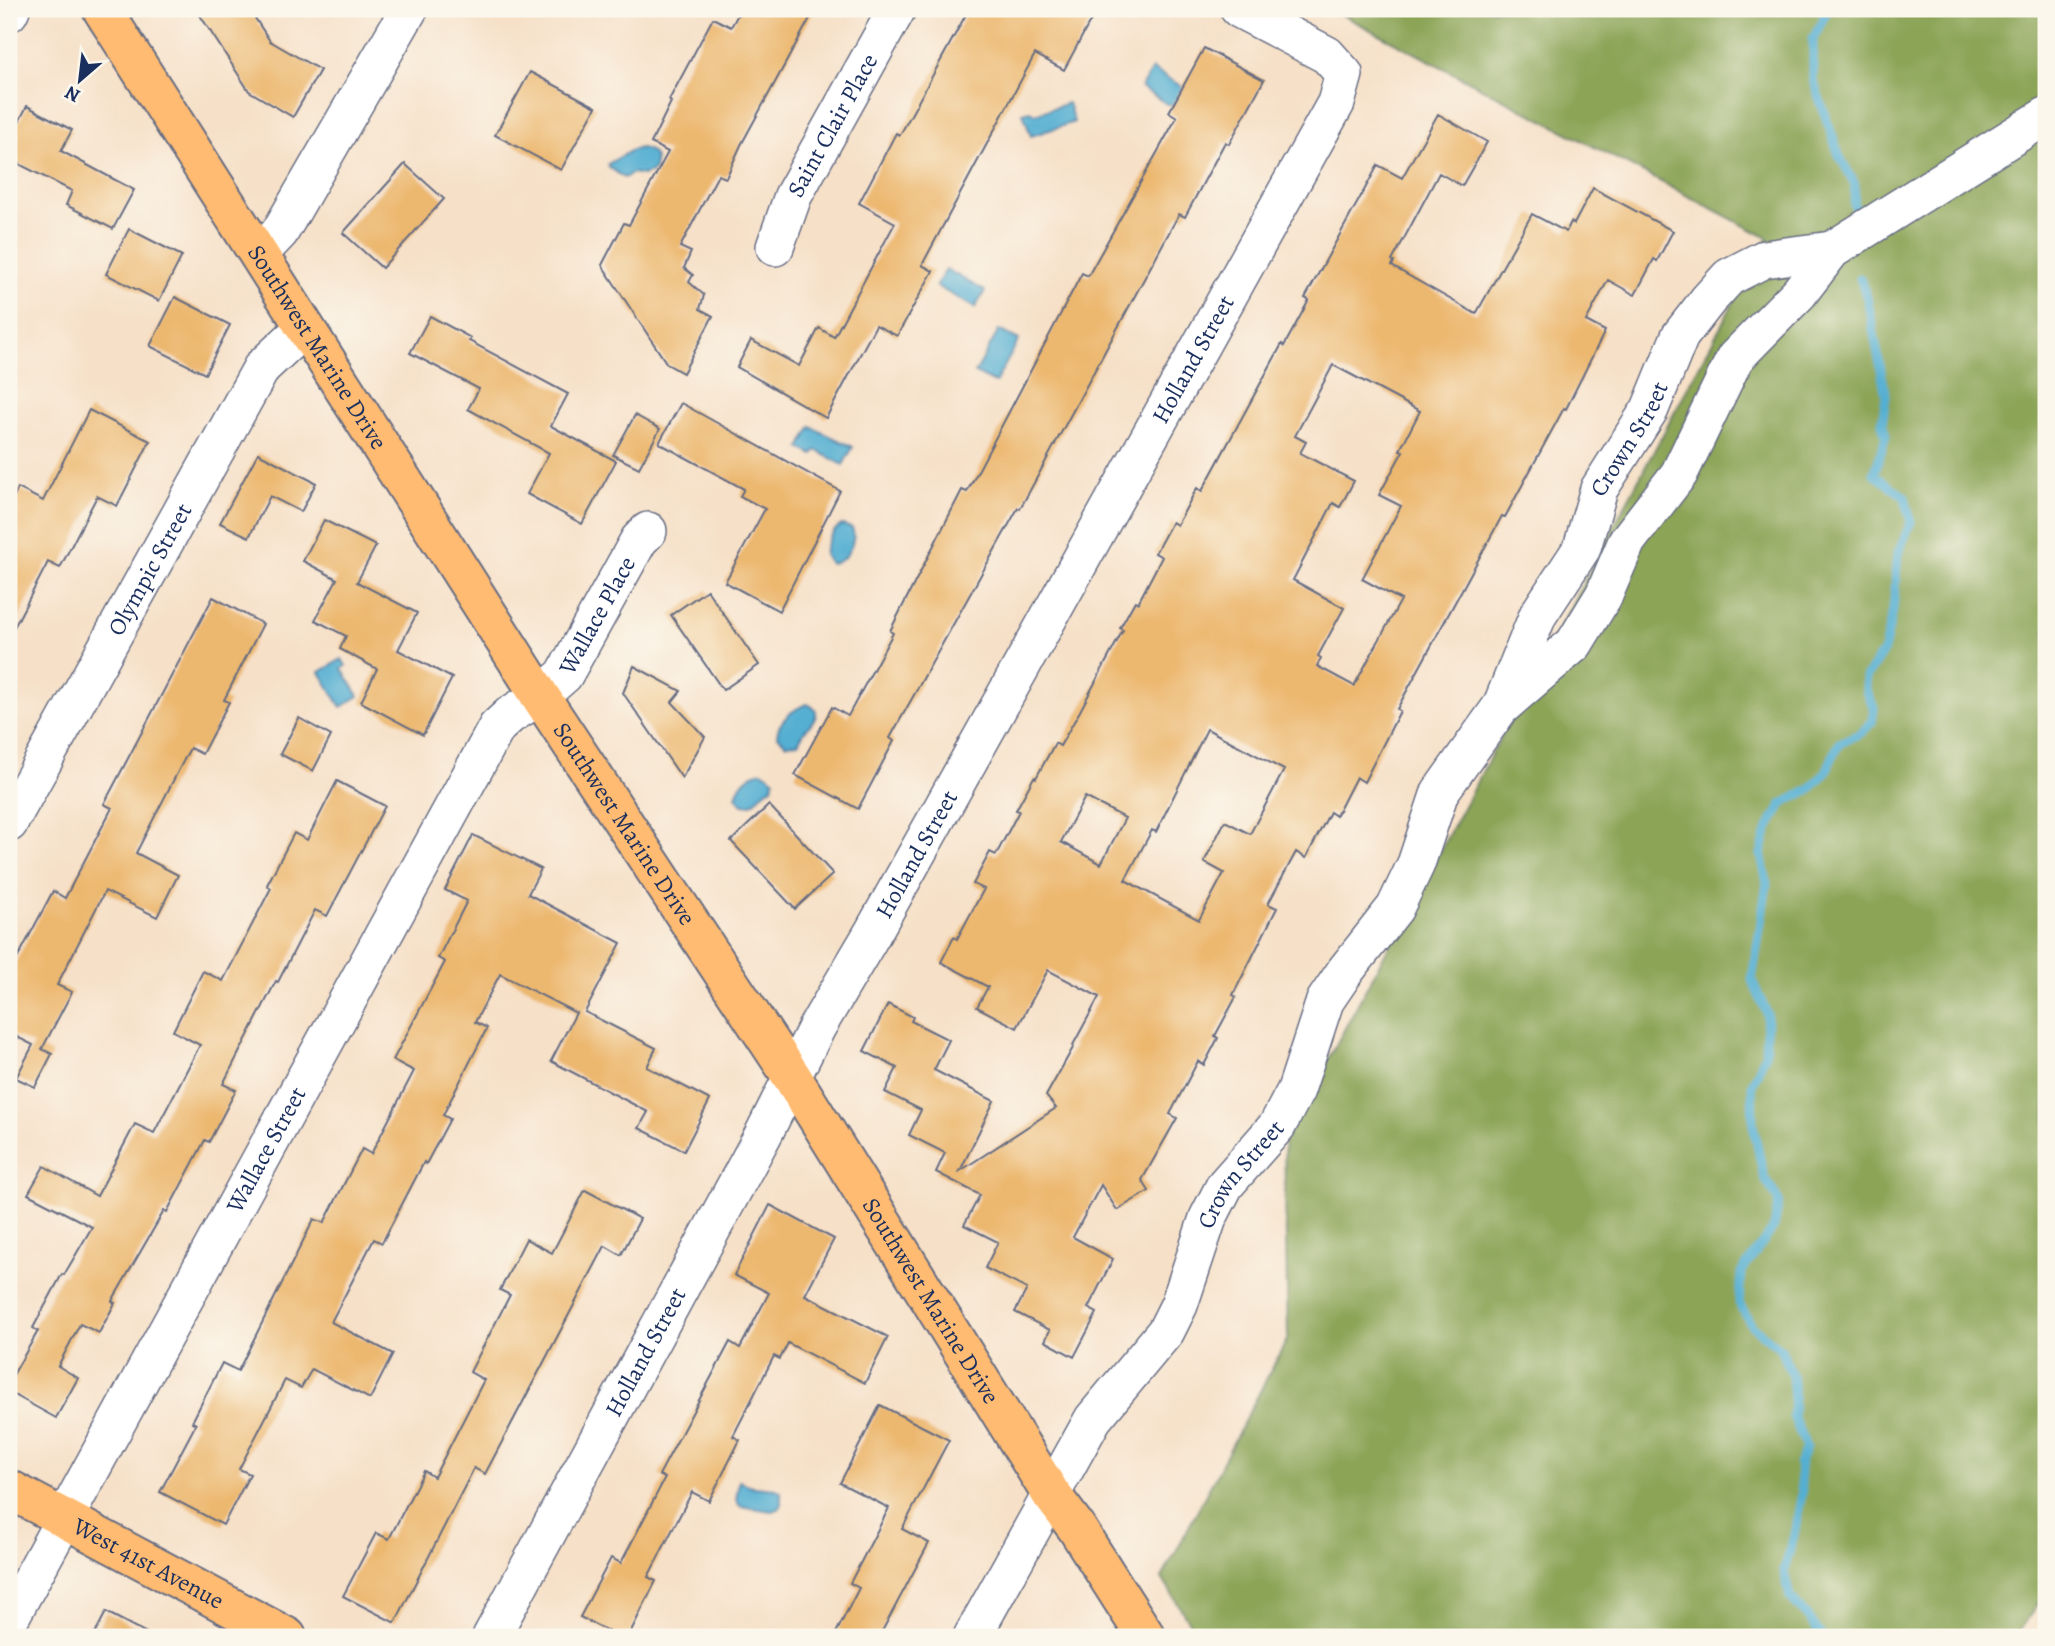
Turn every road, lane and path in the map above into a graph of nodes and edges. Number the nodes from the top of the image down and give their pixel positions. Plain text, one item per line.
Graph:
1 (103, 9) edge
2 (409, 9) edge
3 (897, 9) edge
4 (1239, 9) edge
5 (2046, 117) edge
6 (775, 247) dead end
7 (1832, 250) junction
8 (259, 254) junction
9 (305, 327) junction
10 (648, 531) dead end
11 (540, 696) junction
12 (1500, 708) junction
13 (9, 823) edge
14 (792, 1077) junction
15 (9, 1489) edge
16 (1051, 1494) junction
17 (64, 1518) junction
18 (9, 1620) edge
19 (286, 1637) edge
20 (491, 1637) edge
21 (972, 1637) edge
22 (1146, 1637) edge

1 - 8 main road, Southwest Marine Drive
2 - 8 street
3 - 6 street, Saint Clair Place
4 - 14 street, Holland Street
5 - 7 street, Crown Street
7 - 12 street, Crown Street
7 - 12 street, Crown Street
8 - 9 main road, Southwest Marine Drive
9 - 11 main road, Southwest Marine Drive
9 - 13 street, Olympic Street
10 - 11 street, Wallace Place
11 - 14 main road, Southwest Marine Drive
11 - 17 street, Wallace Street
12 - 16 street, Crown Street
14 - 16 main road, Southwest Marine Drive
14 - 20 street, Holland Street
15 - 17 main road, West 41st Avenue
16 - 21 street, Crown Street
16 - 22 main road, Southwest Marine Drive
17 - 18 street, Wallace Street
17 - 19 main road, West 41st Avenue

